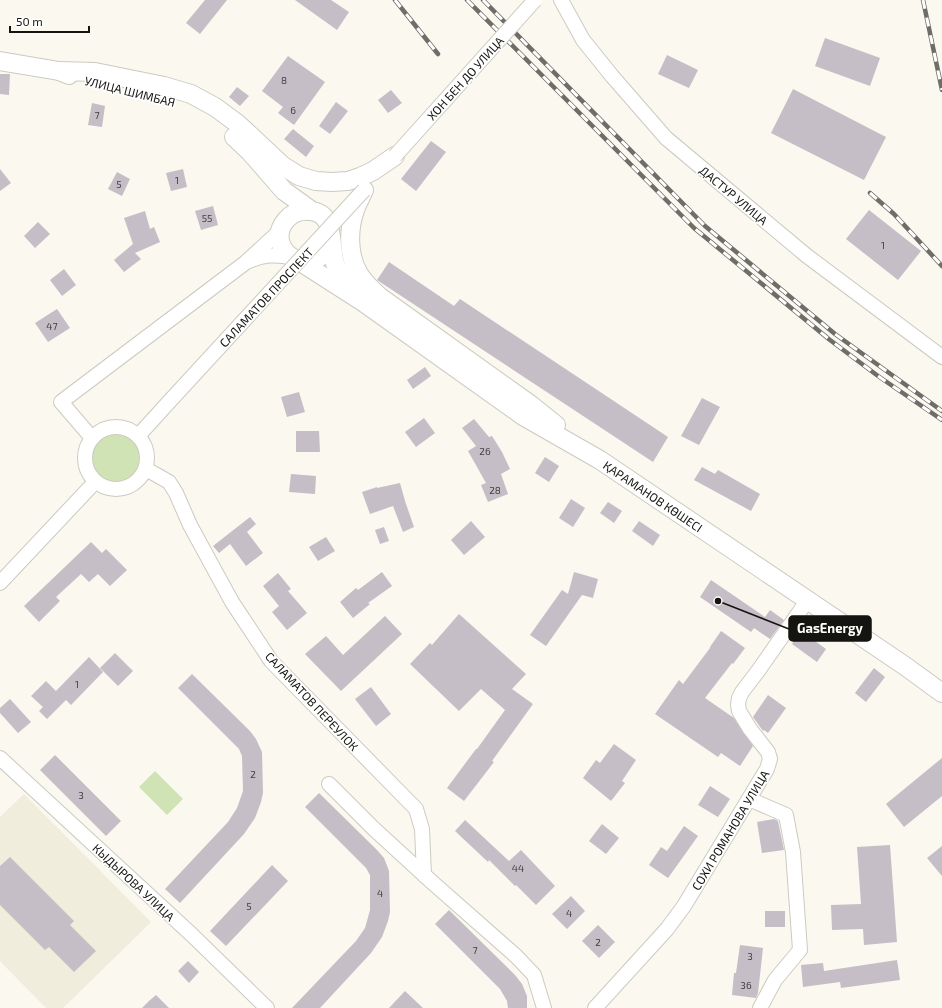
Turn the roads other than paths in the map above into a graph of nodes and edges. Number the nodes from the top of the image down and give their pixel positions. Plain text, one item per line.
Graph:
1 (535, 0) edge
2 (561, 0) edge
3 (0, 61) edge
4 (59, 71) junction
5 (395, 156) junction
6 (270, 176) junction
7 (364, 190) junction
8 (312, 211) junction
9 (281, 228) junction
10 (331, 243) junction
11 (295, 259) junction
12 (245, 262) junction
13 (363, 302) junction
14 (942, 357) edge
15 (138, 436) junction
16 (92, 438) junction
17 (600, 460) junction
18 (146, 469) junction
19 (95, 482) junction
20 (0, 584) edge
21 (807, 601) junction
22 (942, 693) edge
23 (0, 758) edge
24 (329, 784) dead end
25 (750, 799) junction
26 (424, 875) junction
27 (267, 1008) edge
28 (544, 1008) edge
29 (595, 1008) edge
30 (760, 1008) edge

1 - 5 street, ХОН БЕН ДО УЛИЦА, bridge
2 - 14 street, ДАСТУР УЛИЦА
3 - 4 main road
4 - 5 main road
4 - 6 main road, УЛИЦА ШИМБАЯ
5 - 7 street, ХОН БЕН ДО УЛИЦА
6 - 8 main road
6 - 9 main road
7 - 15 street, САЛАМАТОВ ПРОСПЕКТ, bridge
7 - 17 main road
8 - 9 main road
8 - 10 main road
9 - 11 main road
9 - 12 street
10 - 11 main road
10 - 13 main road
11 - 12 street
11 - 13 main road
12 - 16 street
13 - 17 main road, ҚАРАМАНОВ КӨШЕСІ
15 - 16 street
15 - 18 street
16 - 19 street
17 - 21 main road, ҚАРАМАНОВ КӨШЕСІ
18 - 19 street
18 - 26 street, САЛАМАТОВ ПЕРЕУЛОК
19 - 20 street
21 - 22 main road, ҚАРАМАНОВ КӨШЕСІ
21 - 25 street, СОХИ РОМАНОВА УЛИЦА
23 - 27 street, КЫДЫРОВА УЛИЦА
24 - 26 street
25 - 29 street, СОХИ РОМАНОВА УЛИЦА
25 - 30 street
26 - 28 street

